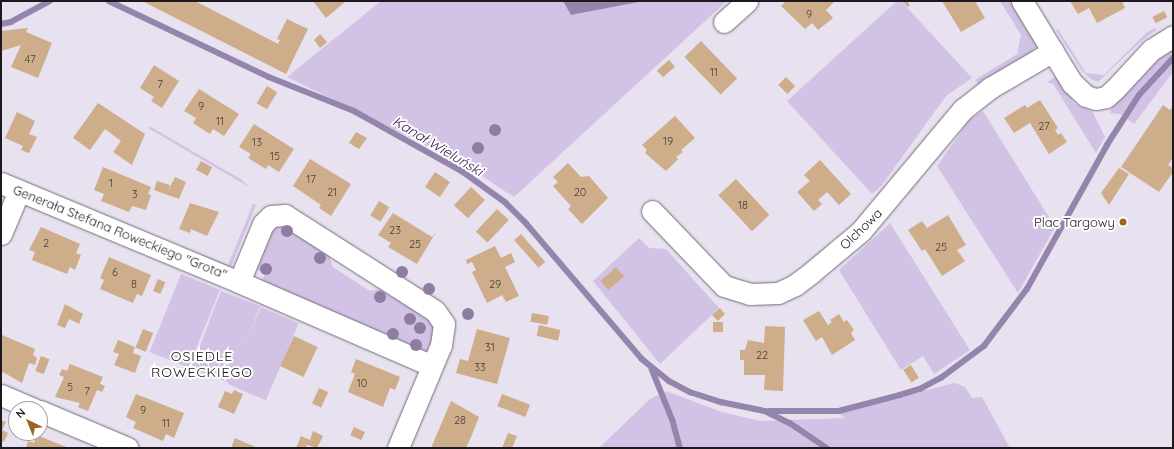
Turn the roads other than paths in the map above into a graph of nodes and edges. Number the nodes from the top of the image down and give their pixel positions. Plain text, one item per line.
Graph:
1 (746, 1) edge
2 (1022, 1) edge
3 (724, 22) dead end
4 (1173, 36) edge
5 (1053, 51) junction
6 (10, 187) edge
7 (652, 211) dead end
8 (1, 234) edge
9 (239, 282) junction
10 (432, 366) junction
11 (1, 395) edge
12 (15, 401) edge
13 (48, 414) edge
14 (128, 448) edge
15 (398, 448) edge

1 - 3 street
2 - 5 street
4 - 5 street
5 - 7 street, Olchowa
6 - 8 street
6 - 9 street, Generała Stefana Roweckiego "Grota"
9 - 10 street, Generała Stefana Roweckiego "Grota"
9 - 10 street, Generała Stefana Roweckiego "Grota"
10 - 15 street
11 - 12 street
13 - 14 street

